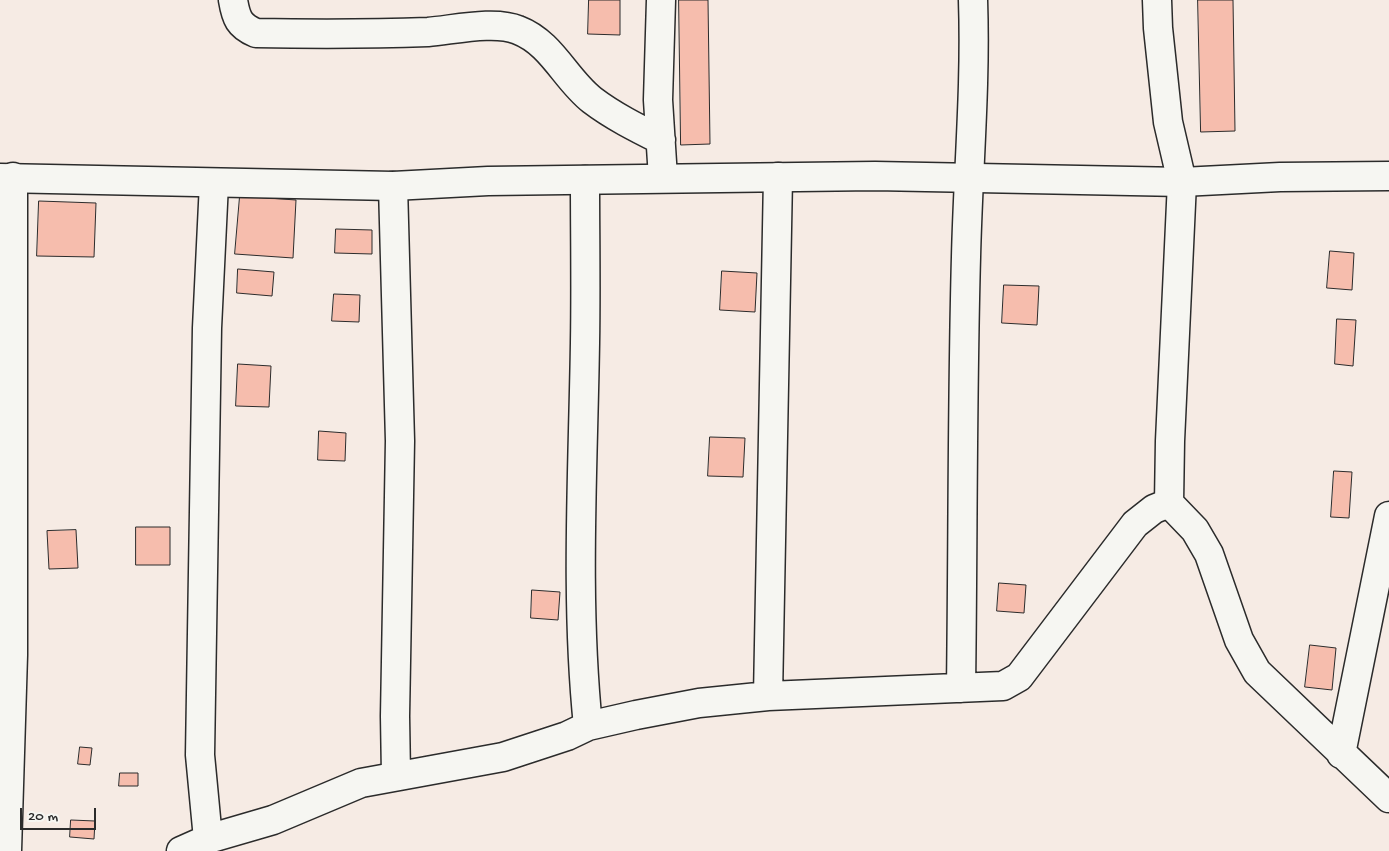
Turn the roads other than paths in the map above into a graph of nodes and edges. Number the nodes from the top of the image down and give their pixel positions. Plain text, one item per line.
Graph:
1 (233, 0) edge
2 (661, 0) edge
3 (973, 0) edge
4 (1157, 0) edge
5 (661, 140) junction
6 (1389, 176) edge
7 (778, 177) junction
8 (968, 177) junction
9 (6, 178) edge
10 (663, 178) junction
11 (585, 180) junction
12 (1182, 182) junction
13 (214, 183) junction
14 (393, 186) junction
15 (1169, 503) junction
16 (1389, 516) edge
17 (961, 688) junction
18 (768, 696) junction
19 (588, 726) junction
20 (1341, 754) junction
21 (396, 776) junction
22 (1389, 798) edge
23 (208, 839) junction
24 (6, 851) edge
25 (181, 851) edge

1 - 5 street
2 - 5 street
3 - 8 street
4 - 12 street
5 - 10 street
6 - 12 street
7 - 8 street
7 - 10 street
7 - 18 street
8 - 12 street
8 - 17 street
9 - 13 street
9 - 24 street
10 - 11 street
11 - 14 street
11 - 19 street
12 - 15 street
13 - 14 street
13 - 23 street
14 - 21 street
15 - 17 street
15 - 20 street
16 - 20 street
17 - 18 street
18 - 19 street
19 - 21 street
20 - 22 street
21 - 23 street
23 - 25 street

